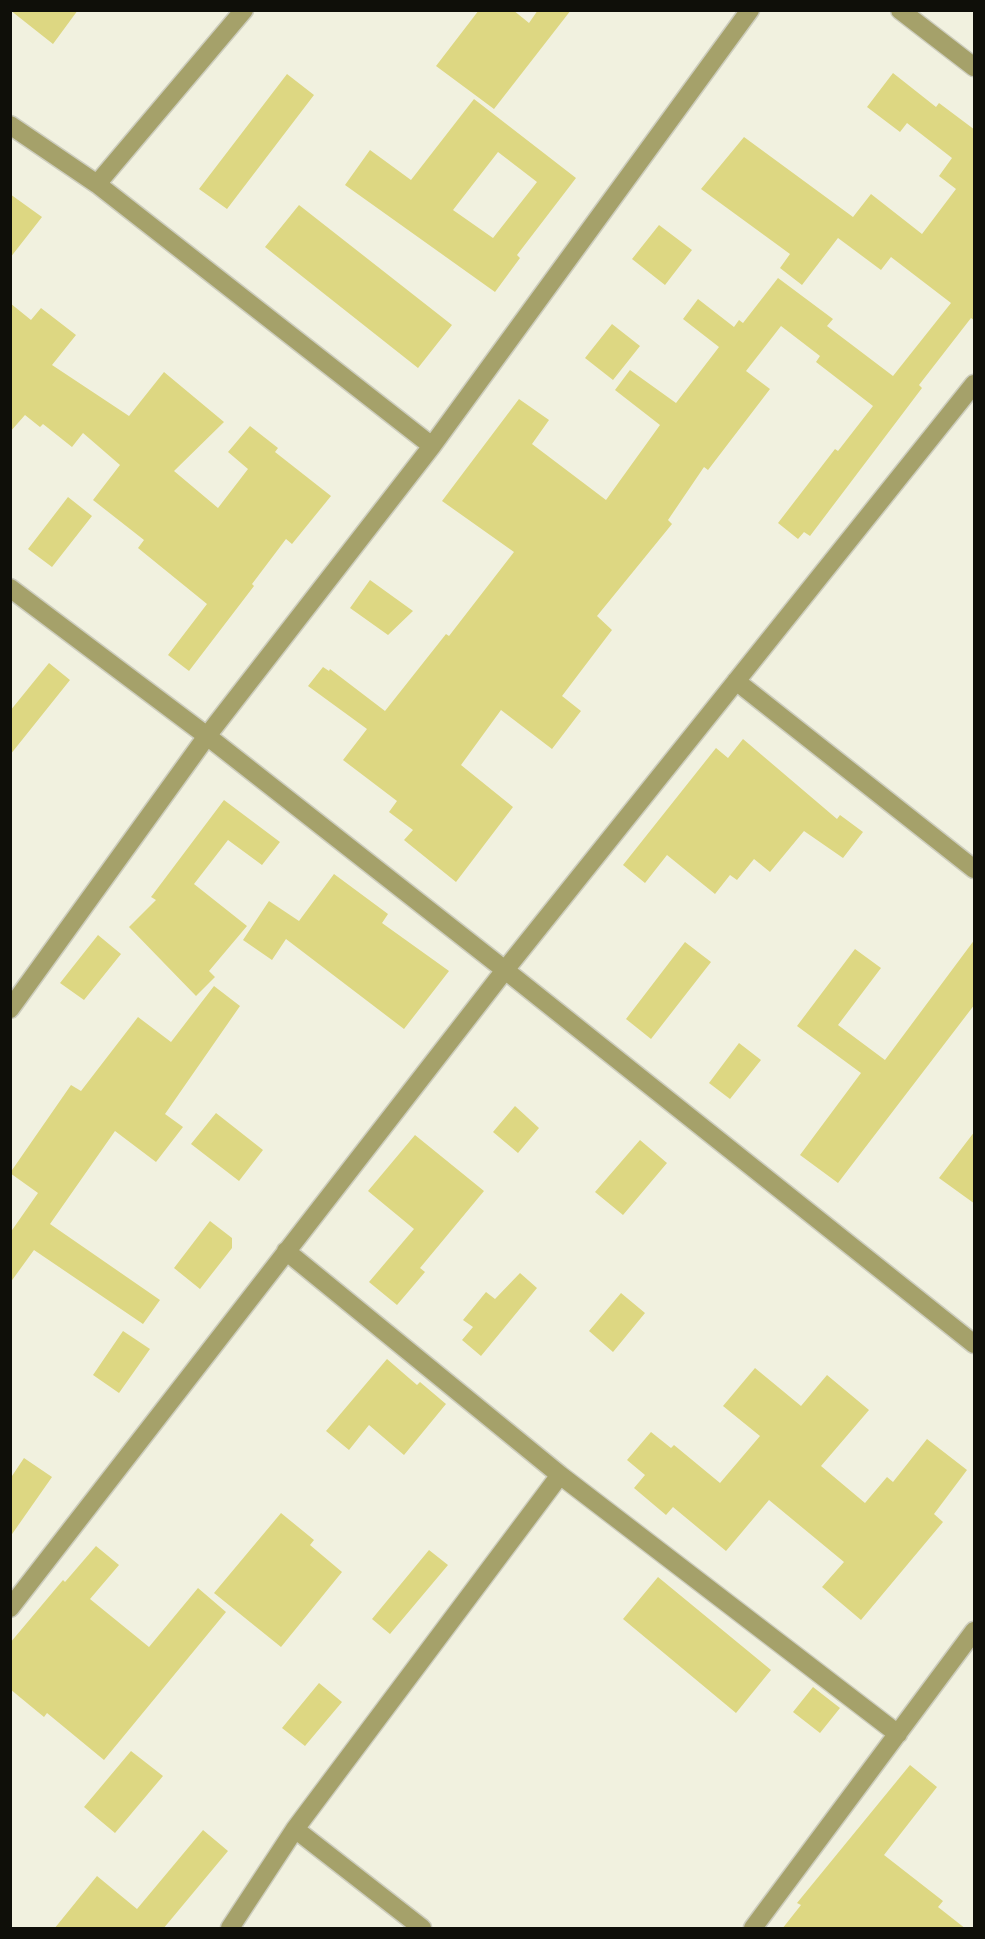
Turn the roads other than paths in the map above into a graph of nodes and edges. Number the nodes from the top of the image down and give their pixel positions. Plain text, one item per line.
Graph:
1 (244, 10) edge
2 (750, 10) edge
3 (900, 10) edge
4 (975, 67) edge
5 (10, 125) edge
6 (98, 184) junction
7 (975, 384) edge
8 (432, 446) junction
9 (10, 588) edge
10 (736, 681) junction
11 (207, 736) junction
12 (975, 869) edge
13 (505, 970) junction
14 (10, 1008) edge
15 (286, 1251) junction
16 (975, 1344) edge
17 (560, 1475) junction
18 (14, 1595) edge
19 (975, 1631) edge
20 (898, 1734) junction
21 (295, 1829) junction
22 (230, 1929) edge
23 (422, 1929) edge
24 (753, 1929) edge

1 - 6 street
2 - 8 street
3 - 4 street
5 - 6 street
6 - 8 street
7 - 10 street
8 - 11 street
9 - 11 street
10 - 12 street
10 - 13 street
11 - 13 street
11 - 14 street
13 - 15 street
13 - 16 street
15 - 17 street
15 - 18 street
17 - 20 street
17 - 21 street
19 - 20 street
20 - 24 street
21 - 22 street
21 - 23 street

